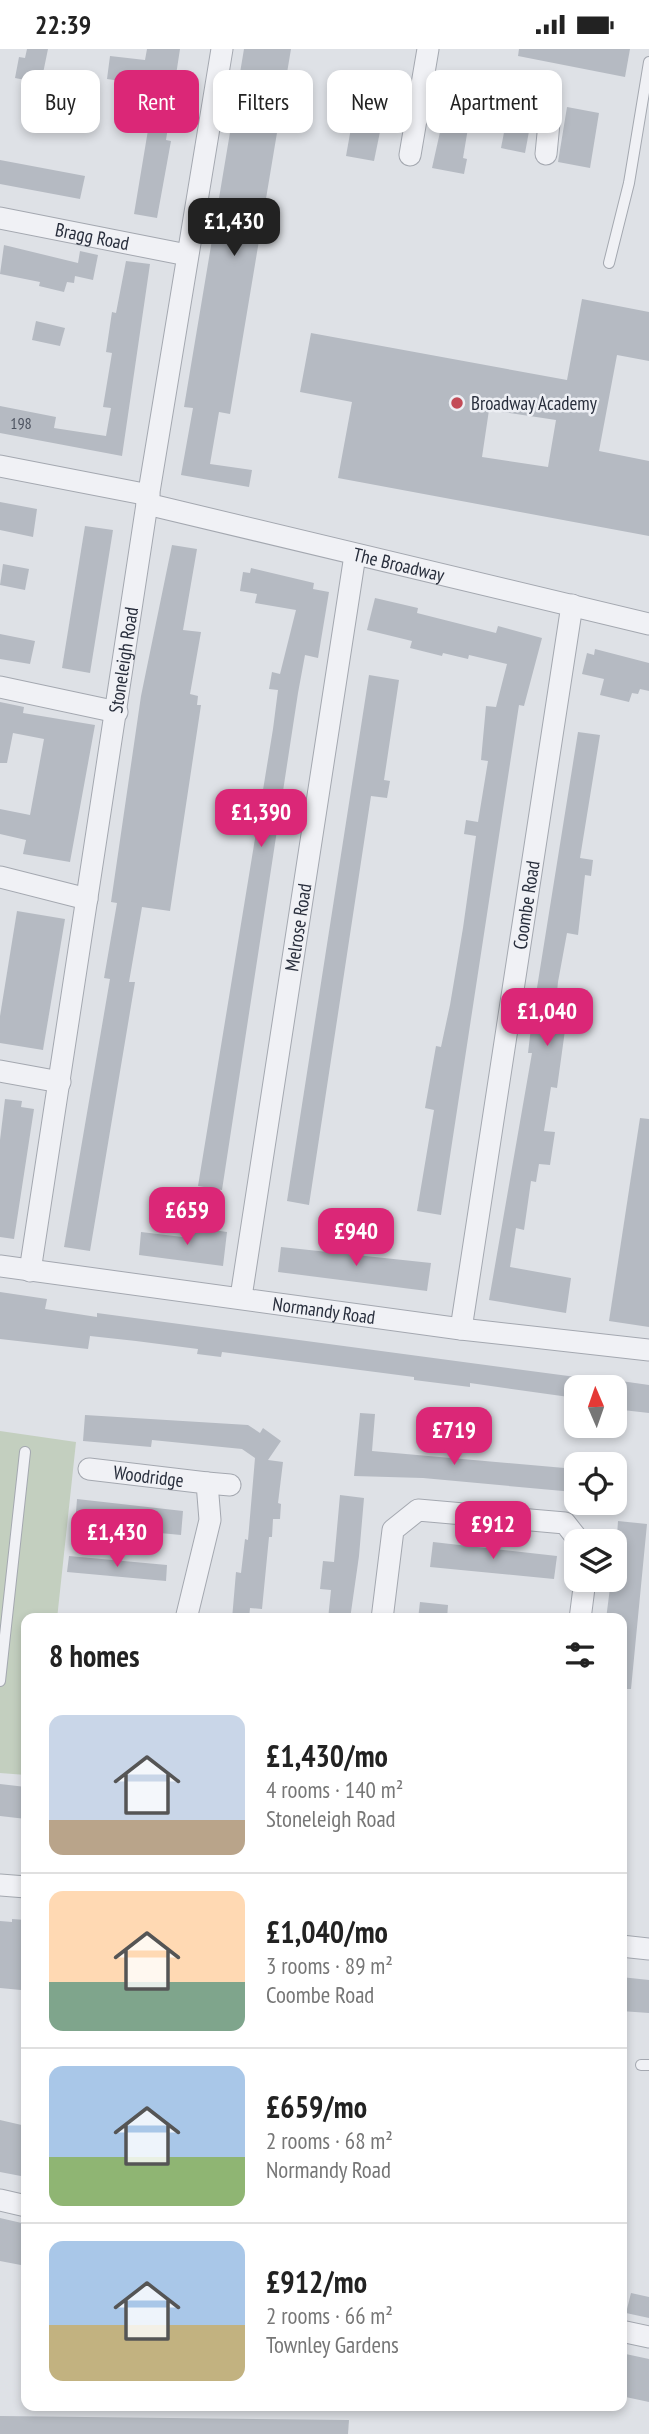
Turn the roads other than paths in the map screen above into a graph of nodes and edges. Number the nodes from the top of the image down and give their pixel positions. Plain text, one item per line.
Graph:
1 (222, 49) edge
2 (428, 49) edge
3 (649, 62) edge
4 (422, 92) junction
5 (546, 154) dead end
6 (410, 155) dead end
7 (0, 218) edge
8 (187, 255) junction
9 (609, 263) dead end
10 (0, 466) edge
11 (148, 500) junction
12 (355, 555) junction
13 (572, 605) junction
14 (649, 624) edge
15 (0, 687) edge
16 (117, 712) junction
17 (0, 877) edge
18 (88, 899) junction
19 (0, 1071) edge
20 (60, 1082) junction
21 (0, 1266) edge
22 (30, 1271) junction
23 (241, 1297) junction
24 (461, 1329) junction
25 (649, 1350) edge
26 (25, 1452) dead end
27 (89, 1469) dead end
28 (207, 1483) junction
29 (230, 1485) dead end
30 (570, 1529) edge
31 (583, 1592) edge
32 (187, 1613) edge
33 (383, 1613) edge
34 (581, 1613) edge
35 (0, 1682) edge
36 (0, 1885) edge
37 (21, 1887) edge
38 (627, 1947) edge
39 (649, 1949) edge
40 (0, 2200) edge
41 (21, 2205) edge
42 (627, 2332) edge
43 (649, 2337) edge

1 - 8 street, Stoneleigh Road
2 - 4 street
3 - 9 lane
4 - 5 street
4 - 6 street
7 - 8 street, Bragg Road
8 - 11 street, Stoneleigh Road
10 - 11 street, The Broadway
11 - 12 street, The Broadway
11 - 16 street, Stoneleigh Road
12 - 13 street, The Broadway
12 - 23 street, Melrose Road
13 - 14 street, The Broadway
13 - 24 street, Coombe Road
15 - 16 street
16 - 18 street, Stoneleigh Road
17 - 18 street
18 - 20 street, Stoneleigh Road
19 - 20 street
20 - 22 street, Stoneleigh Road
21 - 22 street, Normandy Road
22 - 23 street, Normandy Road
23 - 24 street, Normandy Road
24 - 25 street, Normandy Road
26 - 35 lane
27 - 28 street, Woodridge
28 - 29 street, Woodridge
28 - 32 street, Woodridge
30 - 33 street
31 - 34 street
36 - 37 street
38 - 39 street
40 - 41 street
42 - 43 street

